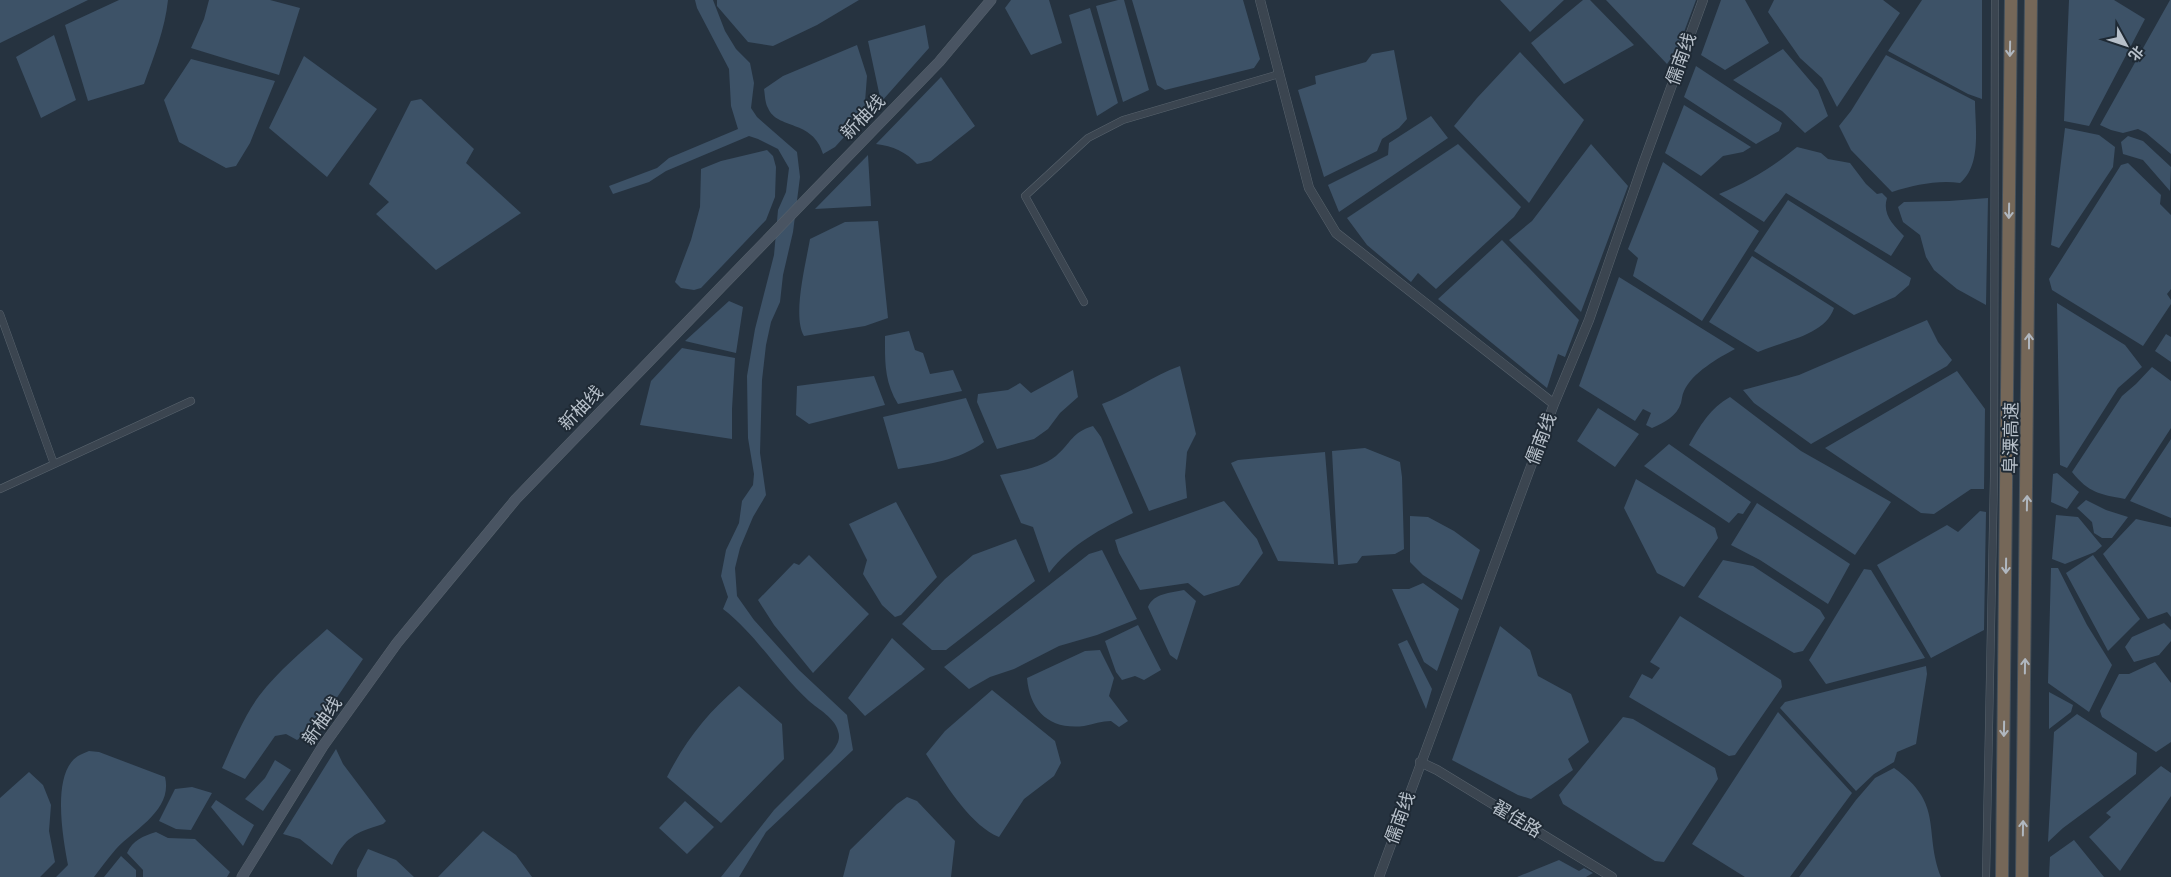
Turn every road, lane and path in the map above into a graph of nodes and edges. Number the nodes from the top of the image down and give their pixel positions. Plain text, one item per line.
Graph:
1 (991, 0) edge
2 (1260, 0) edge
3 (1703, 0) edge
4 (1995, 0) edge
5 (2011, 0) edge
6 (2031, 0) edge
7 (1279, 74) junction
8 (1084, 302) dead end
9 (0, 314) edge
10 (191, 401) dead end
11 (1554, 404) junction
12 (54, 464) junction
13 (0, 489) edge
14 (1420, 762) junction
15 (242, 877) edge
16 (1379, 877) edge
17 (1612, 877) edge
18 (1986, 877) edge
19 (2002, 877) edge
20 (2022, 877) edge

1 - 15 main road, 新柚线
2 - 7 street
3 - 11 street, 儒南线
4 - 18 street
5 -> 19 highway, 阜溧高速
20 -> 6 highway, 阜溧高速
7 - 8 street
7 - 11 street
9 - 12 street
10 - 12 street
11 - 14 street, 儒南线
12 - 13 street
14 - 16 street, 儒南线
14 - 17 street, 翟佳路

